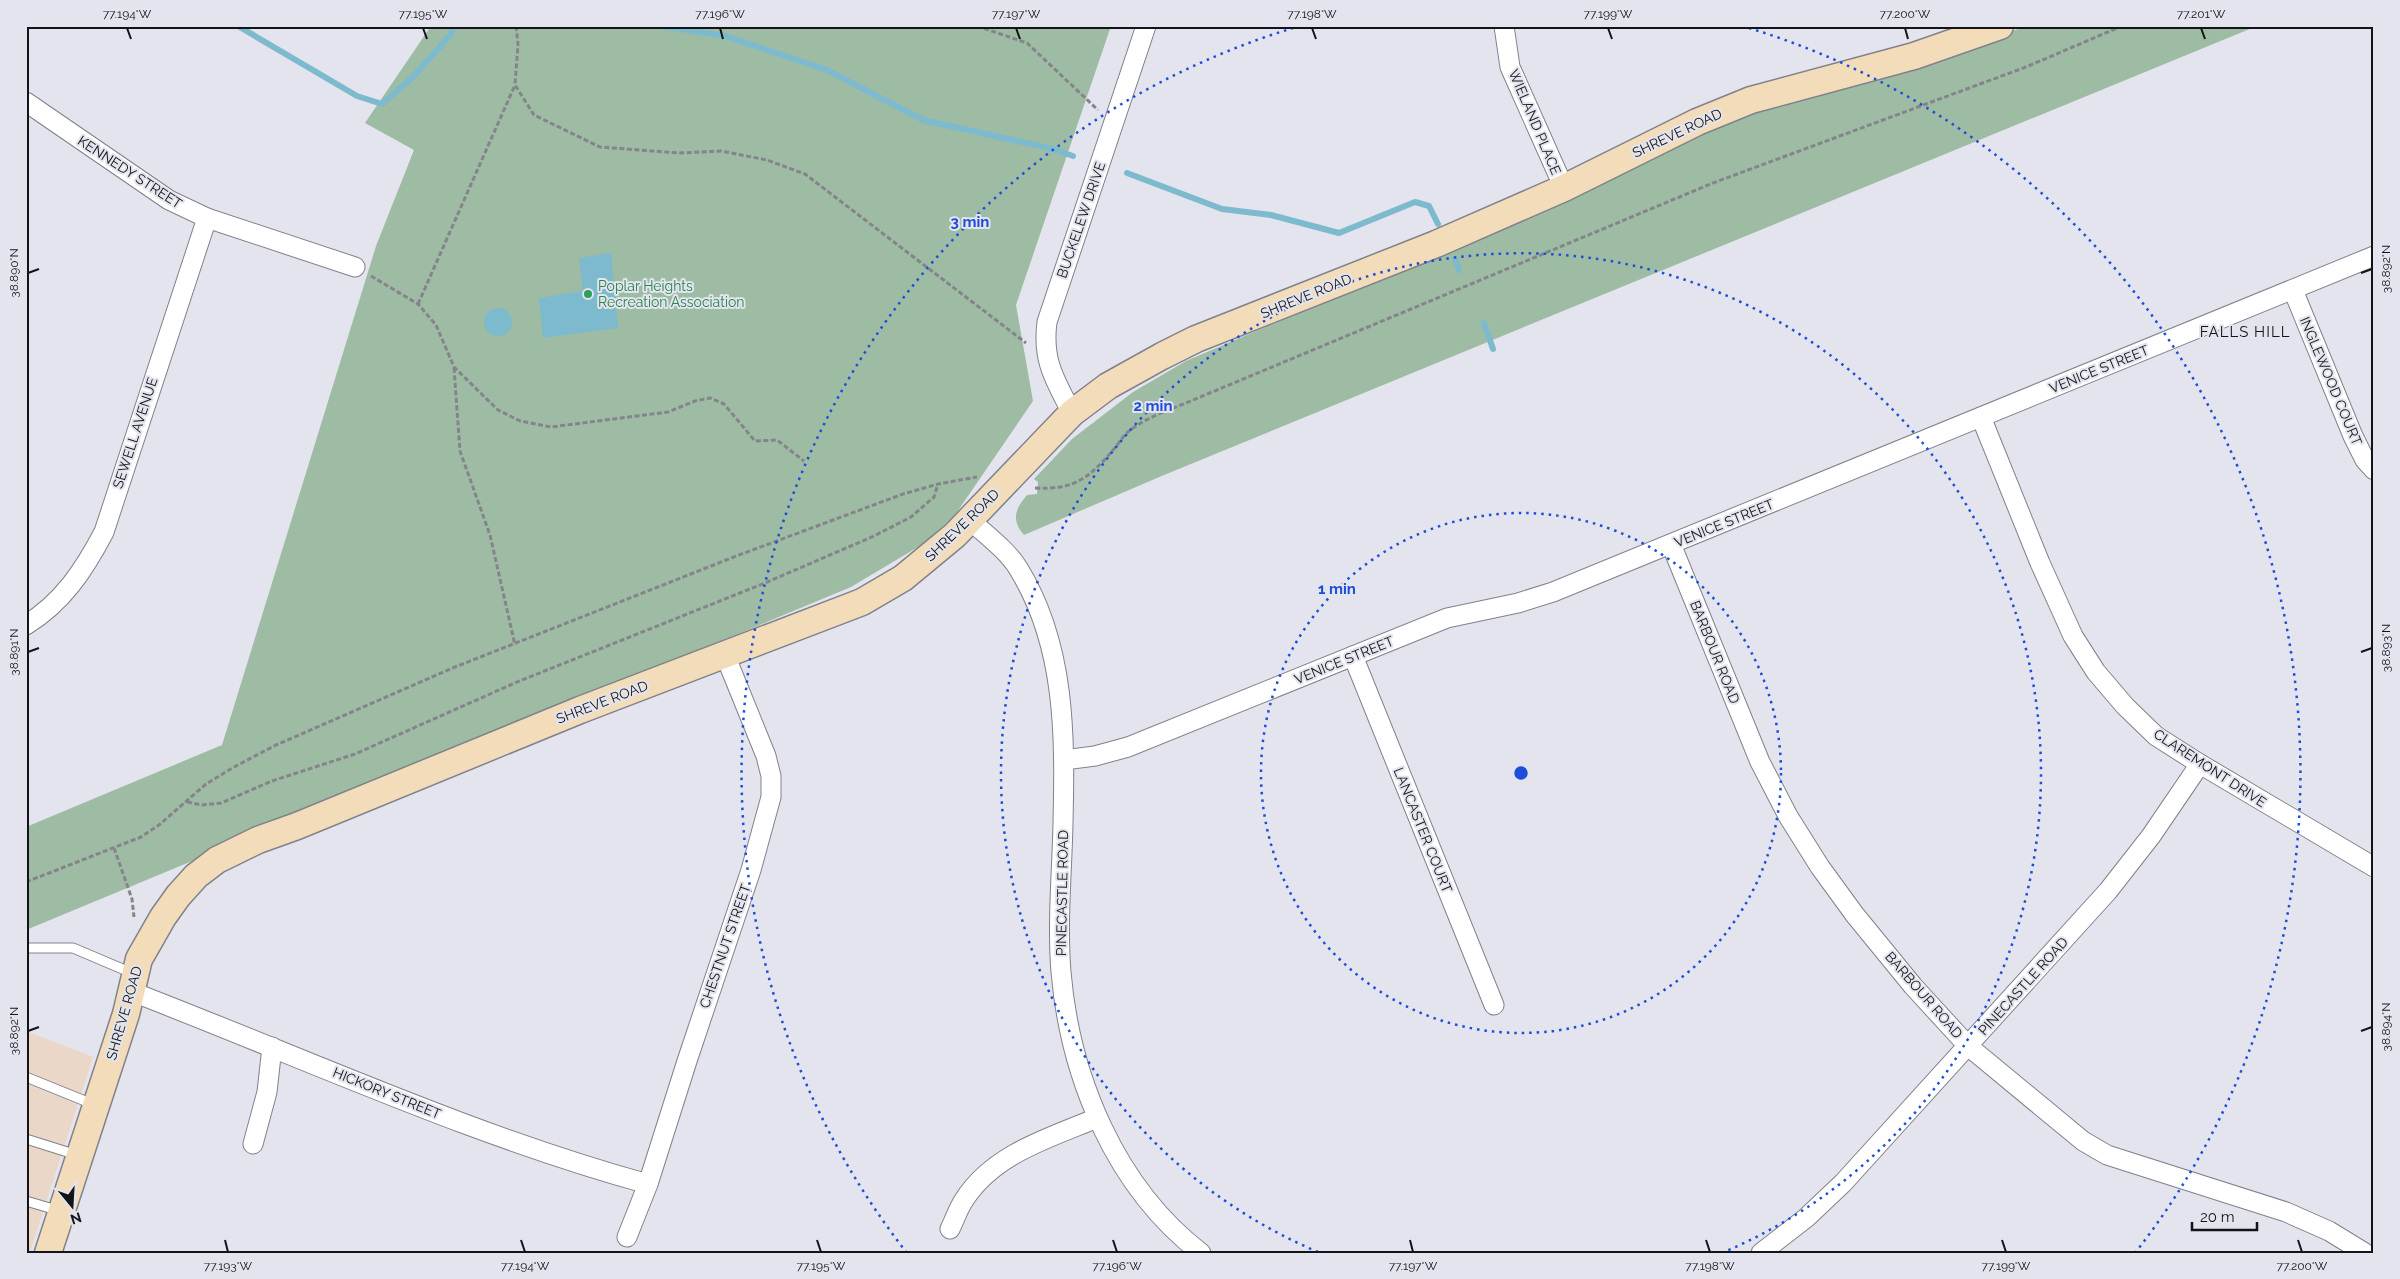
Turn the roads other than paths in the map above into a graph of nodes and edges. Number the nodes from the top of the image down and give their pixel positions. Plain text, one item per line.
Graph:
1 (1146, 26) edge
2 (1504, 26) edge
3 (2000, 26) edge
4 (26, 102) edge
5 (1564, 188) junction
6 (207, 218) junction
7 (2374, 256) edge
8 (355, 267) road end
9 (2293, 290) junction
10 (1072, 413) junction
11 (1981, 417) junction
12 (2374, 470) edge
13 (970, 520) junction
14 (1671, 544) junction
15 (26, 625) edge
16 (725, 655) junction
17 (1353, 656) junction
18 (1064, 760) junction
19 (2200, 764) junction
20 (2374, 867) edge
21 (26, 948) edge
22 (132, 983) junction
23 (1494, 1005) dead end
24 (1968, 1046) junction
25 (272, 1047) junction
26 (26, 1077) edge
27 (96, 1105) junction
28 (1097, 1118) junction
29 (26, 1139) edge
30 (253, 1144) dead end
31 (79, 1155) junction
32 (648, 1184) junction
33 (26, 1201) edge
34 (61, 1211) junction
35 (950, 1229) dead end
36 (627, 1237) dead end
37 (48, 1253) edge
38 (1201, 1253) edge
39 (1760, 1253) edge
40 (2365, 1253) edge

1 - 10 street, BUCKELEW DRIVE
2 - 5 street, WIELAND PLACE
3 - 5 main road, SHREVE ROAD
4 - 6 street, KENNEDY STREET
5 - 10 main road, SHREVE ROAD
6 - 8 street, KENNEDY STREET
6 - 15 street, SEWELL AVENUE
7 - 9 street, VENICE STREET
9 - 11 street, VENICE STREET
9 - 12 street, INGLEWOOD COURT
10 - 13 main road, SHREVE ROAD
11 - 14 street, VENICE STREET
11 - 19 street, CLAREMONT DRIVE
13 - 16 main road, SHREVE ROAD
13 - 18 street, PINECASTLE ROAD
14 - 17 street, VENICE STREET
14 - 24 street, BARBOUR ROAD
16 - 22 main road, SHREVE ROAD
16 - 32 street, CHESTNUT STREET
17 - 18 street, VENICE STREET
17 - 23 street, LANCASTER COURT
18 - 28 street, PINECASTLE ROAD
19 - 20 street, CLAREMONT DRIVE
19 - 24 street, PINECASTLE ROAD
21 - 22 lane
22 - 25 street, HICKORY STREET
22 - 27 main road, SHREVE ROAD
24 - 39 street, PINECASTLE ROAD
24 - 40 street, BARBOUR ROAD
25 - 30 street
25 - 32 street, HICKORY STREET
26 - 27 lane
27 - 31 main road, SHREVE ROAD
28 - 35 street
28 - 38 street, PINECASTLE ROAD
29 - 31 lane
31 - 34 main road, SHREVE ROAD
32 - 36 street, CHESTNUT STREET
33 - 34 lane
34 - 37 main road, SHREVE ROAD

